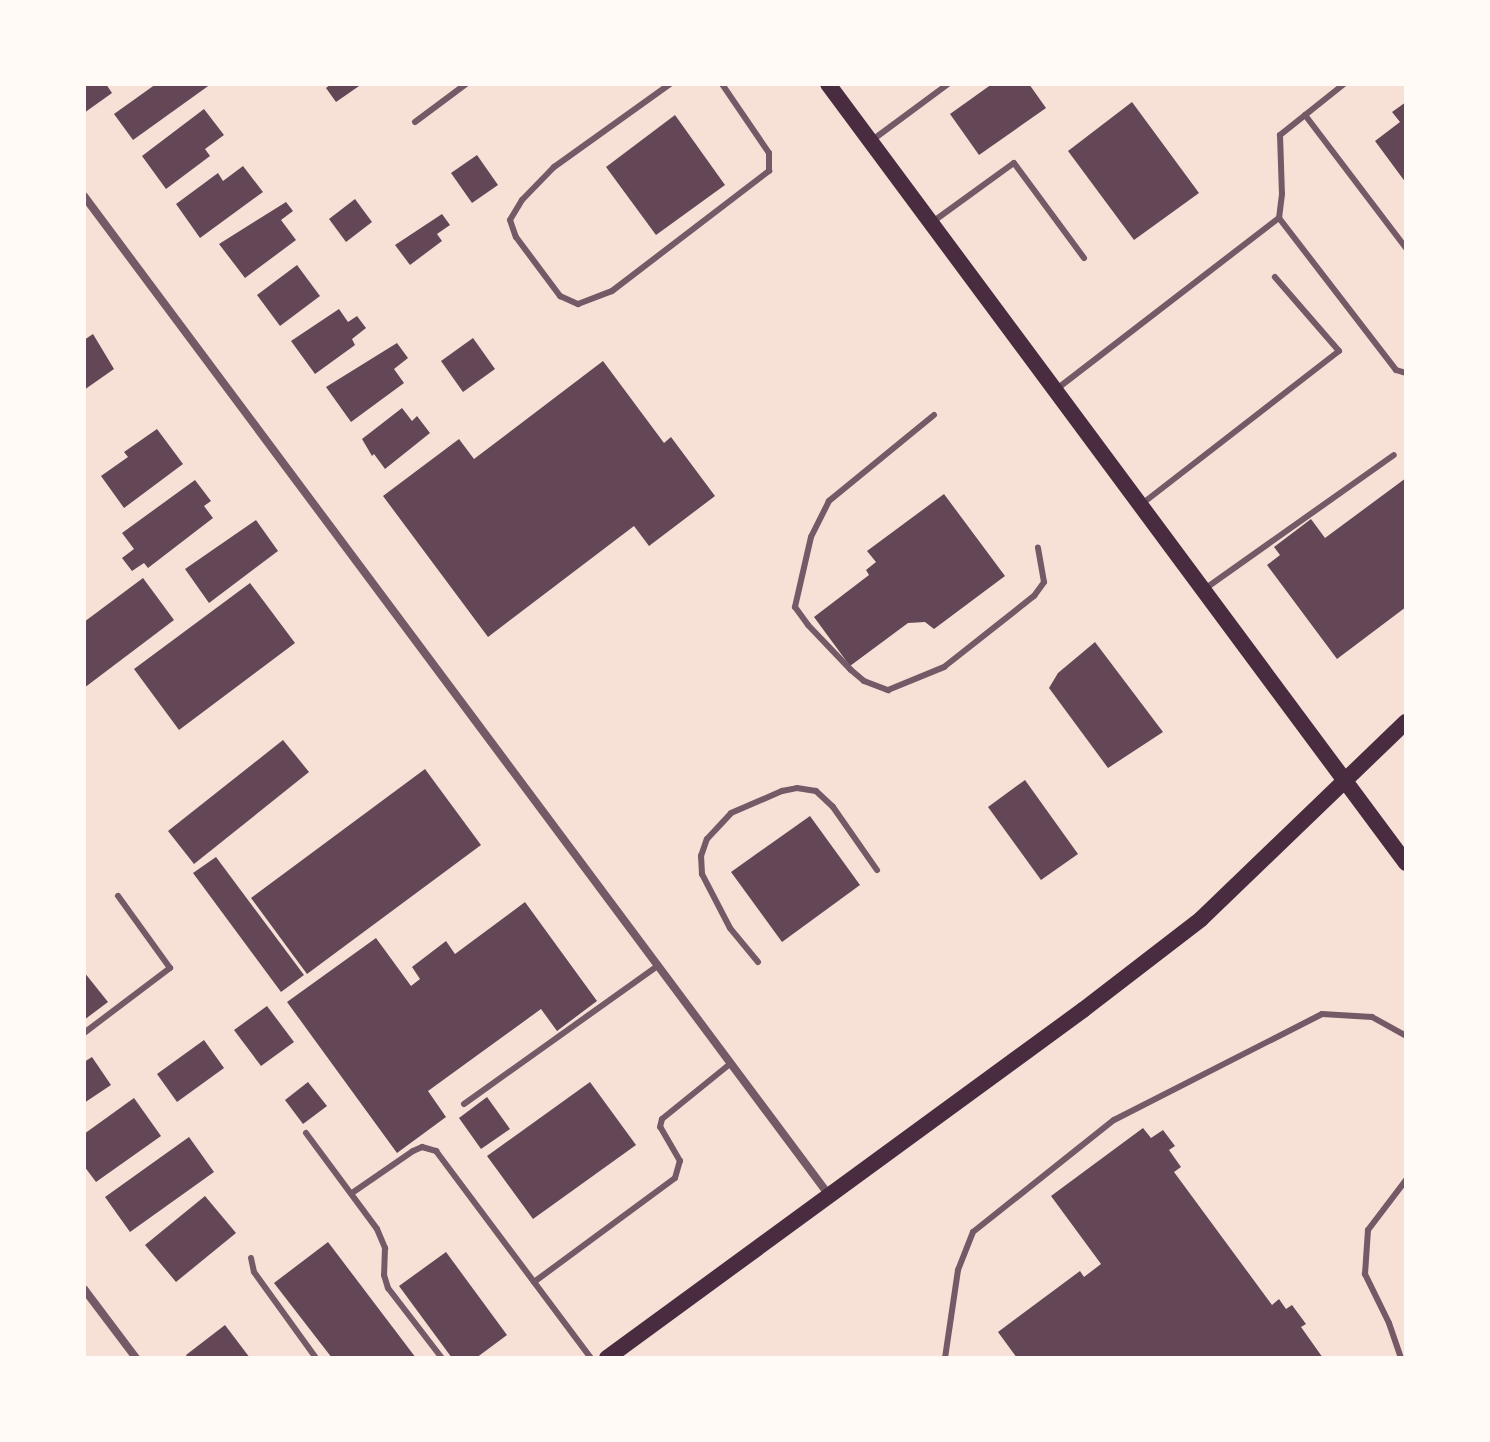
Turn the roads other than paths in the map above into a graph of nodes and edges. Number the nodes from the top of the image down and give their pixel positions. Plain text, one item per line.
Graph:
1 (466, 84) edge
2 (670, 84) edge
3 (722, 84) edge
4 (828, 84) edge
5 (948, 84) edge
6 (1344, 84) edge
7 (1305, 115) junction
8 (415, 122) dead end
9 (871, 141) junction
10 (84, 196) edge
11 (1279, 218) junction
12 (931, 223) junction
13 (1406, 248) edge
14 (1084, 258) dead end
15 (1275, 277) dead end
16 (1406, 373) edge
17 (1055, 391) junction
18 (934, 415) dead end
19 (1394, 455) dead end
20 (1140, 505) junction
21 (1038, 548) dead end
22 (1203, 590) junction
23 (1406, 722) edge
24 (1344, 780) junction
25 (1406, 863) edge
26 (877, 870) dead end
27 (118, 896) dead end
28 (758, 962) dead end
29 (656, 967) junction
30 (84, 1033) edge
31 (1406, 1036) edge
32 (730, 1064) junction
33 (464, 1104) dead end
34 (306, 1133) dead end
35 (1406, 1180) edge
36 (352, 1193) junction
37 (829, 1195) junction
38 (251, 1258) dead end
39 (534, 1282) junction
40 (84, 1289) edge
41 (136, 1358) edge
42 (316, 1358) edge
43 (442, 1358) edge
44 (591, 1358) edge
45 (607, 1358) edge
46 (945, 1358) edge
47 (1401, 1358) edge

1 - 8 lane
2 - 3 lane
4 - 9 main road
5 - 9 lane
6 - 7 lane
7 - 11 lane
7 - 13 lane
9 - 12 main road
10 - 29 street
11 - 16 lane
11 - 17 lane
12 - 14 lane
12 - 17 main road
15 - 20 lane
17 - 20 main road
18 - 21 lane
19 - 22 lane
20 - 22 main road
22 - 24 main road
23 - 24 main road
24 - 25 main road
24 - 37 main road
26 - 28 lane
27 - 30 lane
29 - 32 street
29 - 33 lane
31 - 46 lane
32 - 37 street
32 - 39 lane
34 - 36 lane
35 - 47 lane
36 - 39 lane
36 - 43 lane
37 - 45 main road
38 - 42 lane
39 - 44 lane
40 - 41 street

